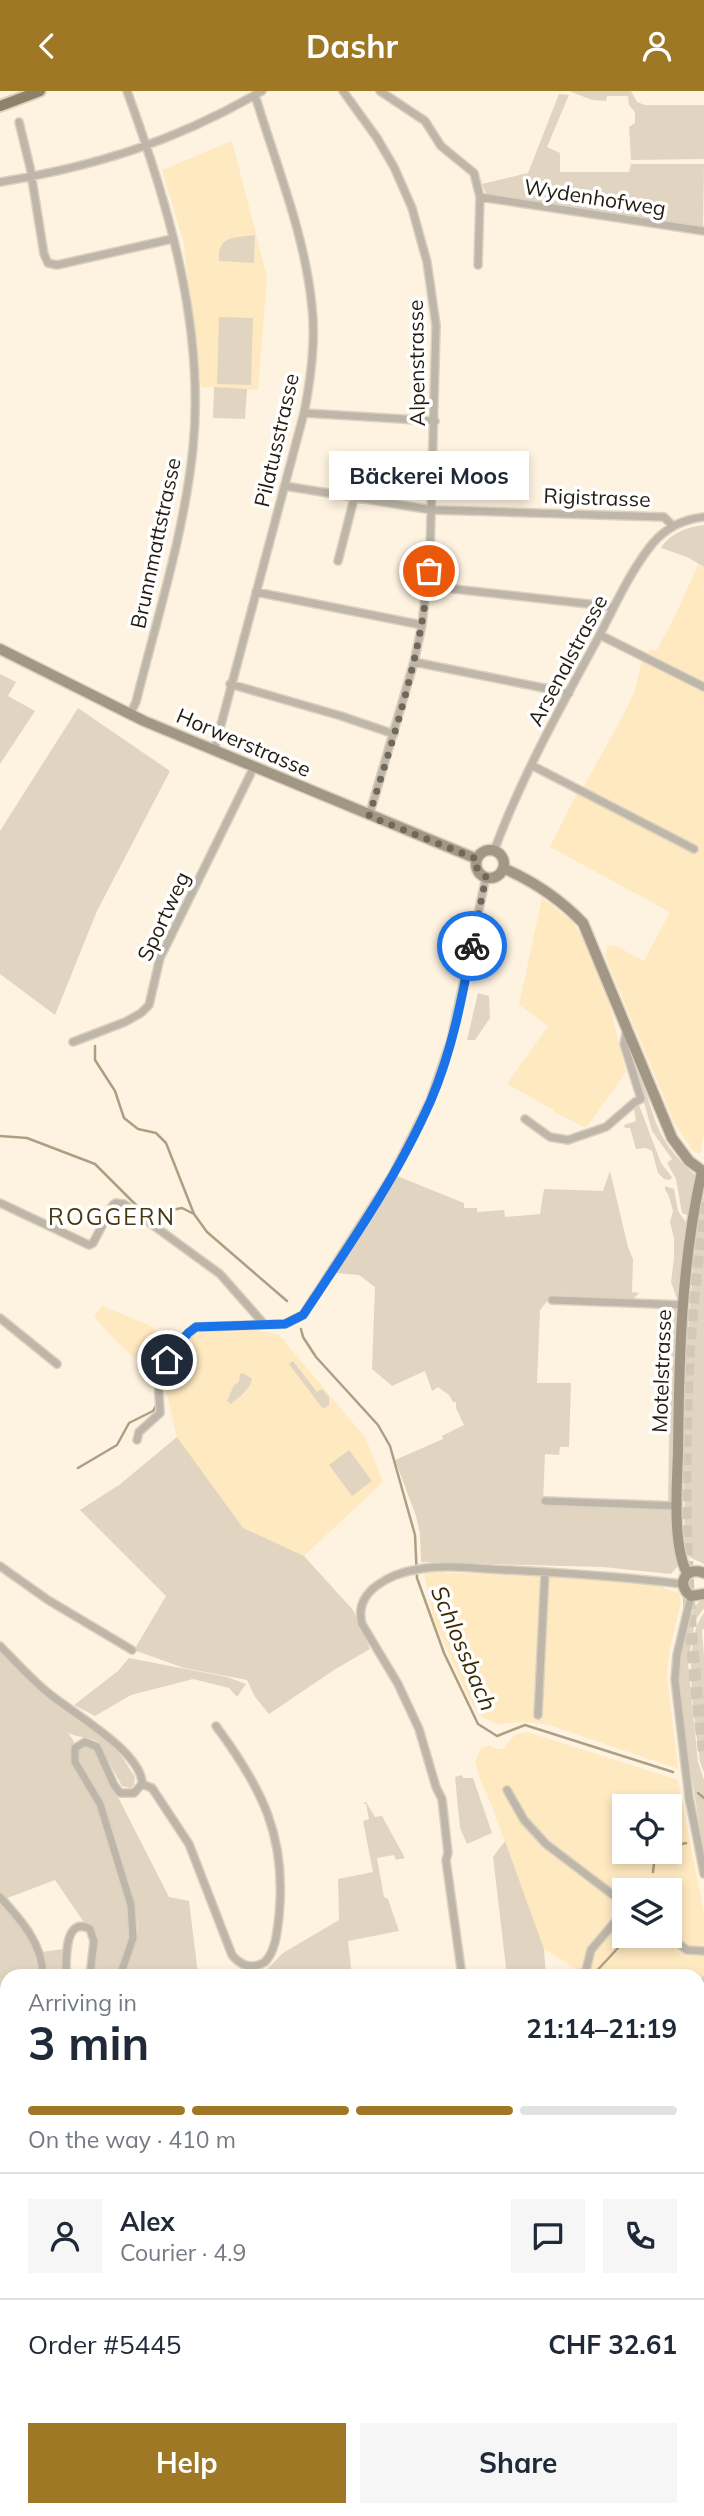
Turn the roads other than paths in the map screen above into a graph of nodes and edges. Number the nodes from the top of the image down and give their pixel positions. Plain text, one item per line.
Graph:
1 (40, 91) edge
2 (127, 91) edge
3 (344, 91) edge
4 (380, 91) edge
5 (258, 93) edge
6 (0, 106) edge
7 (19, 122) dead end
8 (147, 146) junction
9 (32, 177) junction
10 (0, 182) edge
11 (480, 197) junction
12 (704, 231) edge
13 (172, 239) junction
14 (478, 265) dead end
15 (304, 413) junction
16 (435, 421) junction
17 (285, 486) junction
18 (354, 499) junction
19 (432, 510) junction
20 (704, 517) edge
21 (673, 526) junction
22 (338, 561) dead end
23 (427, 586) junction
24 (256, 592) junction
25 (613, 609) junction
26 (422, 625) junction
27 (600, 635) junction
28 (0, 649) edge
29 (414, 662) junction
30 (230, 684) junction
31 (704, 687) edge
32 (569, 693) junction
33 (130, 713) junction
34 (394, 734) junction
35 (214, 751) junction
36 (531, 765) junction
37 (254, 767) junction
38 (369, 816) junction
39 (694, 849) dead end
40 (494, 851) junction
41 (477, 859) junction
42 (503, 869) junction
43 (486, 877) junction
44 (627, 1028) junction
45 (73, 1042) dead end
46 (525, 1119) dead end
47 (703, 1172) edge
48 (0, 1203) edge
49 (552, 1300) dead end
50 (683, 1305) junction
51 (0, 1318) edge
52 (264, 1324) junction
53 (57, 1364) dead end
54 (137, 1440) dead end
55 (545, 1501) dead end
56 (677, 1506) junction
57 (0, 1566) edge
58 (545, 1572) junction
59 (687, 1573) junction
60 (704, 1573) edge
61 (682, 1584) junction
62 (704, 1594) edge
63 (691, 1596) junction
64 (0, 1646) edge
65 (132, 1650) dead end
66 (538, 1715) dead end
67 (216, 1726) dead end
68 (142, 1784) junction
69 (507, 1790) dead end
70 (704, 1874) edge
71 (612, 1894) edge
72 (0, 1897) edge
73 (612, 1925) edge
74 (682, 1946) edge
75 (704, 1951) edge
76 (42, 1969) edge
77 (67, 1969) edge
78 (91, 1969) edge
79 (122, 1969) edge
80 (462, 1969) edge
81 (586, 1969) edge

1 - 6 main road
2 - 8 street, Brunnmattstrasse
3 - 16 street, Alpenstrasse
4 - 11 street
5 - 8 street
5 - 15 street, Pilatusstrasse
7 - 9 street
8 - 9 street
8 - 13 street, Brunnmattstrasse
9 - 10 street
9 - 13 street
11 - 12 street, Wydenhofweg
11 - 14 street
13 - 33 street, Brunnmattstrasse
15 - 16 street
15 - 17 street, Pilatusstrasse
16 - 19 street, Alpenstrasse
17 - 18 street, Rigistrasse
17 - 24 street, Pilatusstrasse
18 - 19 street, Rigistrasse
18 - 22 street
19 - 21 street, Rigistrasse
19 - 23 street, Alpenstrasse
20 - 21 street, Arsenalstrasse
21 - 25 street, Arsenalstrasse
23 - 25 street
23 - 26 street, Alpenstrasse
24 - 26 street
24 - 30 street, Pilatusstrasse
25 - 27 street, Arsenalstrasse
26 - 29 street, Alpenstrasse
27 - 31 street
27 - 32 street, Arsenalstrasse
28 - 33 street, Horwerstrasse
29 - 32 street
29 - 34 street, Alpenstrasse
30 - 34 street
30 - 35 street, Pilatusstrasse
32 - 36 street, Arsenalstrasse
33 - 35 street, Horwerstrasse
34 - 38 street, Alpenstrasse
35 - 37 street, Horwerstrasse
36 - 39 street
36 - 40 street, Arsenalstrasse
37 - 38 street, Horwerstrasse
37 - 45 street, Sportweg
38 - 41 street, Horwerstrasse
40 - 41 street
40 - 42 street
41 - 43 street
42 - 43 street
42 - 44 street
43 - 52 street
44 - 46 street
44 - 47 street
47 - 50 street, Motelstrasse
48 - 52 street
49 - 50 street
50 - 56 street, Motelstrasse
51 - 53 street
52 - 54 street
55 - 56 street
56 - 59 street, Motelstrasse
57 - 65 street
58 - 61 street
58 - 66 street
58 - 80 street
59 - 60 street
59 - 61 street
61 - 63 street
62 - 63 street
63 - 70 street
64 - 68 street
67 - 68 street
68 - 79 street
69 - 71 street
72 - 76 street
73 - 81 street
74 - 75 street
77 - 78 street

